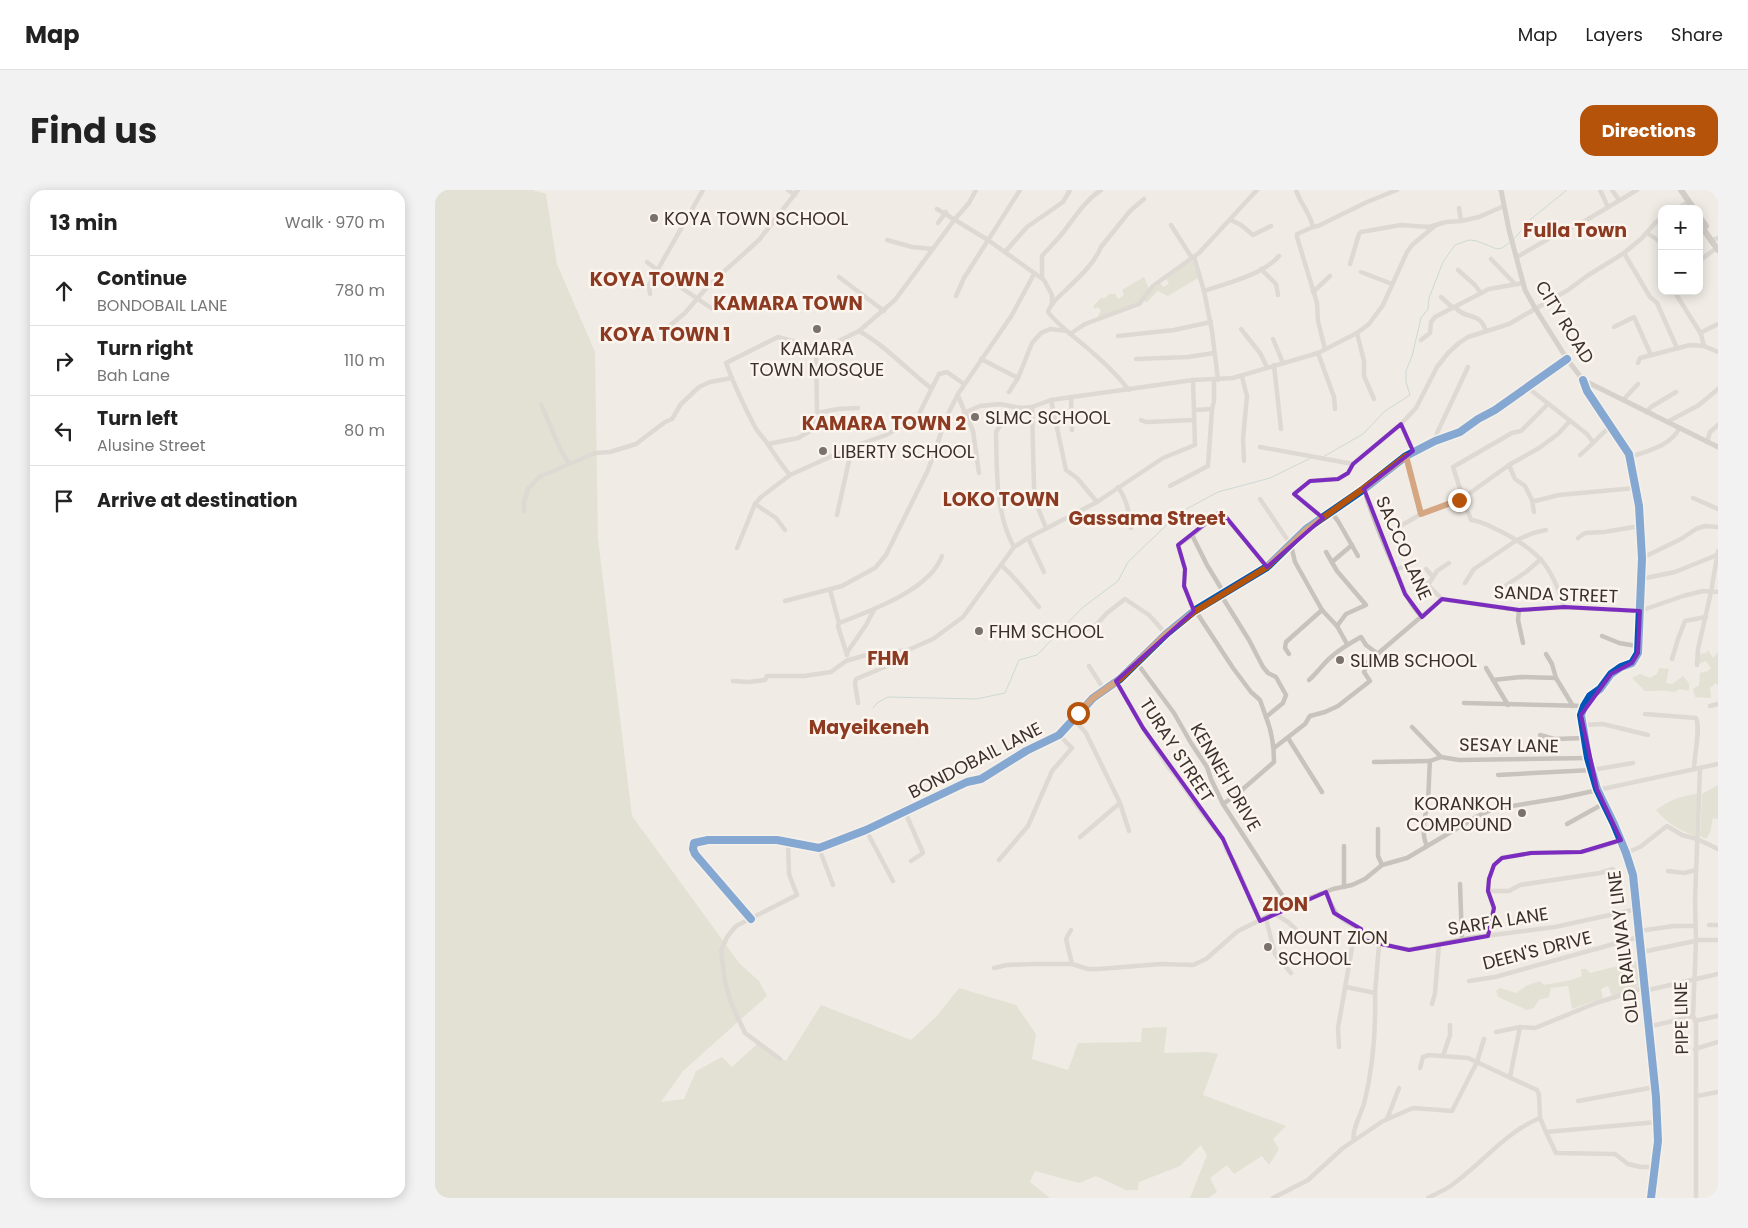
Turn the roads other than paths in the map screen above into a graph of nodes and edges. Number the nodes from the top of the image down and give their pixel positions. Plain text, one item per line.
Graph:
1 (703, 190) edge
2 (788, 190) edge
3 (976, 190) edge
4 (1020, 190) edge
5 (1071, 190) edge
6 (1101, 190) edge
7 (1257, 190) edge
8 (1301, 190) edge
9 (1397, 190) edge
10 (1501, 190) edge
11 (1607, 190) edge
12 (1612, 190) edge
13 (1636, 190) edge
14 (1677, 190) edge
15 (1681, 190) edge
16 (1296, 191) edge
17 (1600, 191) edge
18 (797, 192) edge
19 (1145, 199) dead end
20 (1619, 200) junction
21 (1688, 204) edge
22 (1504, 206) junction
23 (1608, 206) junction
24 (937, 208) dead end
25 (1459, 208) dead end
26 (946, 212) junction
27 (955, 219) junction
28 (1231, 220) junction
29 (1461, 221) junction
30 (1658, 221) edge
31 (1703, 222) edge
32 (938, 223) dead end
33 (1171, 225) dead end
34 (1436, 225) junction
35 (1271, 226) dead end
36 (1313, 227) junction
37 (1703, 227) edge
38 (1647, 233) junction
39 (887, 240) dead end
40 (988, 240) junction
41 (1658, 240) edge
42 (1717, 244) edge
43 (933, 249) junction
44 (1005, 252) junction
45 (1623, 253) junction
46 (1279, 256) dead end
47 (1517, 257) junction
48 (1193, 258) junction
49 (1703, 258) edge
50 (1491, 259) dead end
51 (647, 262) dead end
52 (1350, 264) dead end
53 (657, 269) junction
54 (1261, 269) junction
55 (1458, 270) dead end
56 (1361, 272) dead end
57 (1034, 274) junction
58 (1330, 276) dead end
59 (839, 277) dead end
60 (1042, 278) junction
61 (1523, 283) junction
62 (1393, 284) junction
63 (1515, 284) junction
64 (1204, 291) junction
65 (1313, 292) junction
66 (1480, 292) junction
67 (650, 294) dead end
68 (1278, 295) dead end
69 (1676, 295) edge
70 (955, 296) dead end
71 (1441, 297) dead end
72 (697, 298) junction
73 (1052, 304) junction
74 (1454, 308) junction
75 (1535, 308) junction
76 (714, 310) dead end
77 (884, 311) junction
78 (1211, 322) junction
79 (1718, 324) edge
80 (669, 327) dead end
81 (1614, 327) dead end
82 (1241, 329) dead end
83 (859, 331) junction
84 (1486, 331) junction
85 (1069, 332) junction
86 (1357, 333) junction
87 (1699, 333) junction
88 (1118, 336) dead end
89 (1273, 339) dead end
90 (1421, 340) dead end
91 (1704, 346) junction
92 (816, 348) junction
93 (1677, 348) junction
94 (1325, 349) junction
95 (1718, 352) edge
96 (1215, 353) junction
97 (1318, 353) junction
98 (1651, 355) junction
99 (981, 359) junction
100 (1136, 359) dead end
101 (1567, 359) junction
102 (1283, 362) junction
103 (1638, 363) dead end
104 (1274, 365) junction
105 (1267, 367) junction
106 (1467, 367) dead end
107 (1242, 377) junction
108 (732, 378) junction
109 (1017, 378) junction
110 (1193, 380) junction
111 (1216, 380) junction
112 (1583, 380) junction
113 (964, 384) junction
114 (1637, 384) dead end
115 (1527, 387) junction
116 (931, 388) junction
117 (1718, 388) edge
118 (1129, 390) junction
119 (1009, 392) dead end
120 (1676, 392) dead end
121 (958, 394) junction
122 (1071, 397) junction
123 (1374, 399) dead end
124 (1051, 400) junction
125 (1623, 400) junction
126 (541, 404) dead end
127 (1548, 404) junction
128 (1032, 407) junction
129 (858, 408) dead end
130 (1020, 408) junction
131 (1212, 409) junction
132 (1335, 409) dead end
133 (1194, 410) junction
134 (1645, 412) junction
135 (817, 413) junction
136 (964, 413) junction
137 (1141, 420) dead end
138 (1194, 420) junction
139 (1569, 421) junction
140 (1669, 422) junction
141 (1401, 424) junction
142 (1611, 426) junction
143 (1718, 426) edge
144 (1281, 429) dead end
145 (1072, 430) dead end
146 (1678, 430) junction
147 (1684, 434) dead end
148 (1435, 441) junction
149 (1593, 442) junction
150 (1707, 442) junction
151 (768, 444) junction
152 (852, 447) junction
153 (1259, 447) dead end
154 (1718, 447) edge
155 (1413, 451) junction
156 (1406, 456) junction
157 (1581, 456) dead end
158 (1630, 458) junction
159 (1244, 461) dead end
160 (569, 463) junction
161 (1353, 464) junction
162 (1509, 465) junction
163 (979, 473) dead end
164 (790, 475) junction
165 (1170, 486) dead end
166 (1118, 487) junction
167 (1364, 488) junction
168 (1635, 488) junction
169 (1693, 498) dead end
170 (1260, 499) dead end
171 (1461, 499) junction
172 (1534, 501) junction
173 (1097, 502) junction
174 (755, 504) junction
175 (1718, 509) edge
176 (524, 511) dead end
177 (1331, 512) junction
178 (1534, 512) dead end
179 (1421, 514) junction
180 (837, 515) dead end
181 (1323, 518) junction
182 (1402, 525) dead end
183 (1640, 526) junction
184 (1718, 527) edge
185 (1047, 528) junction
186 (1131, 528) dead end
187 (785, 530) dead end
188 (1546, 530) dead end
189 (1192, 535) junction
190 (1028, 538) junction
191 (1578, 538) dead end
192 (1517, 540) junction
193 (1291, 545) junction
194 (1352, 545) junction
195 (1014, 546) junction
196 (737, 548) dead end
197 (1326, 552) dead end
198 (1717, 553) edge
199 (941, 556) dead end
200 (1358, 556) dead end
201 (1642, 558) junction
202 (1541, 559) junction
203 (1332, 562) junction
204 (1416, 562) dead end
205 (1449, 563) dead end
206 (1001, 565) junction
207 (1267, 567) junction
208 (1426, 569) dead end
209 (1395, 570) junction
210 (1044, 572) dead end
211 (1419, 576) dead end
212 (1433, 577) junction
213 (1641, 579) junction
214 (1465, 583) dead end
215 (1428, 585) junction
216 (1502, 588) dead end
217 (830, 590) junction
218 (1711, 592) junction
219 (1718, 592) edge
220 (1223, 594) junction
221 (1441, 599) junction
222 (785, 600) dead end
223 (1564, 606) junction
224 (1039, 607) dead end
225 (874, 610) junction
226 (1322, 610) junction
227 (1519, 610) junction
228 (1195, 611) junction
229 (1640, 611) junction
230 (1422, 617) junction
231 (1706, 617) junction
232 (839, 623) junction
233 (1337, 626) junction
234 (1083, 631) dead end
235 (1166, 634) junction
236 (1602, 636) dead end
237 (1523, 643) dead end
238 (1347, 644) junction
239 (1637, 646) junction
240 (903, 651) junction
241 (1289, 654) dead end
242 (1377, 654) junction
243 (1547, 654) dead end
244 (847, 655) junction
245 (1672, 659) dead end
246 (846, 661) junction
247 (1137, 663) junction
248 (1697, 665) dead end
249 (1089, 666) dead end
250 (1486, 668) dead end
251 (1556, 678) junction
252 (733, 680) dead end
253 (1309, 680) dead end
254 (1493, 680) junction
255 (1116, 681) junction
256 (1105, 690) junction
257 (858, 703) dead end
258 (1464, 703) dead end
259 (1718, 704) edge
260 (1508, 705) junction
261 (1573, 706) junction
262 (1583, 706) junction
263 (1710, 706) dead end
264 (1645, 714) dead end
265 (1266, 717) junction
266 (1073, 718) junction
267 (1583, 725) junction
268 (1412, 727) dead end
269 (1059, 735) junction
270 (1540, 735) dead end
271 (1648, 735) dead end
272 (1288, 738) junction
273 (1585, 738) junction
274 (1274, 748) junction
275 (1441, 757) junction
276 (1588, 758) junction
277 (1430, 761) junction
278 (1374, 762) dead end
279 (1633, 763) dead end
280 (1718, 764) edge
281 (1700, 768) junction
282 (1694, 769) junction
283 (1592, 770) junction
284 (1498, 775) dead end
285 (1597, 789) junction
286 (1321, 792) dead end
287 (1120, 804) junction
288 (1223, 804) junction
289 (1603, 804) junction
290 (905, 812) junction
291 (1567, 824) dead end
292 (1378, 829) dead end
293 (866, 830) junction
294 (1129, 831) dead end
295 (1080, 837) dead end
296 (1697, 839) junction
297 (1621, 840) junction
298 (787, 842) junction
299 (1344, 846) dead end
300 (1427, 846) junction
301 (819, 848) junction
302 (1718, 849) edge
303 (1626, 853) junction
304 (999, 860) dead end
305 (911, 861) dead end
306 (1382, 865) junction
307 (1613, 869) dead end
308 (1696, 870) junction
309 (1668, 871) dead end
310 (893, 881) dead end
311 (1460, 884) dead end
312 (833, 886) dead end
313 (1344, 887) junction
314 (1488, 891) junction
315 (1326, 892) junction
316 (1289, 906) junction
317 (1637, 909) junction
318 (1275, 914) junction
319 (751, 919) junction
320 (1266, 919) junction
321 (1260, 921) junction
322 (1709, 925) dead end
323 (1718, 925) edge
324 (1695, 926) junction
325 (1071, 930) dead end
326 (1639, 931) junction
327 (1488, 936) junction
328 (1639, 937) junction
329 (1306, 939) dead end
330 (1363, 940) junction
331 (1462, 940) junction
332 (1696, 940) junction
333 (1718, 940) edge
334 (1439, 944) junction
335 (1379, 945) junction
336 (1642, 952) junction
337 (1072, 964) junction
338 (994, 968) dead end
339 (1291, 973) dead end
340 (1718, 974) edge
341 (1694, 979) junction
342 (1469, 981) dead end
343 (1346, 987) junction
344 (1644, 989) junction
345 (1375, 993) junction
346 (1432, 1004) dead end
347 (1717, 1016) edge
348 (1694, 1018) junction
349 (1450, 1025) dead end
350 (1520, 1027) junction
351 (1648, 1027) junction
352 (1496, 1032) dead end
353 (1484, 1039) dead end
354 (1718, 1042) edge
355 (1339, 1047) dead end
356 (1695, 1049) junction
357 (1443, 1056) junction
358 (780, 1060) dead end
359 (1477, 1062) junction
360 (1420, 1068) dead end
361 (1511, 1077) junction
362 (1655, 1087) junction
363 (1399, 1088) dead end
364 (1718, 1092) edge
365 (1697, 1096) junction
366 (1578, 1101) dead end
367 (1540, 1118) junction
368 (1387, 1119) junction
369 (1657, 1122) junction
370 (1546, 1132) junction
371 (1354, 1140) junction
372 (1656, 1168) junction
373 (1273, 1198) edge
374 (1428, 1198) edge
375 (1651, 1198) edge
376 (1696, 1198) edge

1 - 53 street
2 - 18 street
3 - 27 street
4 - 40 street
5 - 44 street
6 - 60 street
7 - 28 street
8 - 16 street
9 - 36 street
10 - 22 main road, CITY ROAD
11 - 17 street
12 - 20 street
13 - 20 street
14 - 21 highway
15 - 21 highway
16 - 36 street
17 - 23 street
18 - 72 street
19 - 73 street
20 - 23 street
22 - 29 street
22 - 47 main road, CITY ROAD
23 - 47 street
24 - 26 street
25 - 29 street
26 - 27 street
26 - 32 street
27 - 40 street
27 - 43 street
28 - 35 street
28 - 48 street
29 - 34 street
30 - 38 street
31 - 42 highway
33 - 48 street
34 - 52 street
34 - 62 street
36 - 65 street
37 - 42 highway
38 - 41 street
38 - 45 street
39 - 43 street
40 - 44 street
40 - 70 street
42 - 49 street
43 - 77 street
44 - 57 street
45 - 75 street
45 - 93 street
46 - 54 street
47 - 61 main road, CITY ROAD
48 - 64 street
48 - 85 street
50 - 63 street
51 - 53 street
53 - 67 street
53 - 72 street
54 - 64 street
54 - 68 street
55 - 66 street
56 - 62 street
57 - 60 street
57 - 99 street
58 - 65 street
59 - 77 street
60 - 73 street
61 - 63 street
61 - 75 main road, CITY ROAD
62 - 86 street
63 - 66 street
64 - 78 street
65 - 94 street
66 - 74 street
69 - 87 street
71 - 74 street
72 - 76 street
72 - 80 street
73 - 85 street
74 - 84 street
74 - 90 street
75 - 84 street
75 - 101 main road, CITY ROAD
77 - 83 street
78 - 88 street
78 - 96 street
79 - 87 street
81 - 98 street
82 - 105 street
83 - 92 street
83 - 116 street
84 - 141 street
85 - 109 street
85 - 118 street
86 - 94 street
86 - 123 street
87 - 91 street
89 - 102 street
91 - 93 street
91 - 95 street
92 - 108 street
92 - 135 street
93 - 98 street
94 - 97 street
96 - 100 street
96 - 111 street
97 - 102 street
97 - 132 street
98 - 103 street
99 - 109 street
99 - 113 street
101 - 112 main road, CITY ROAD
101 - 115 street, BONDOBAIL LANE
102 - 104 street
104 - 105 street
104 - 144 street
105 - 107 street
106 - 148 street
107 - 111 street
107 - 159 street
108 - 151 street
108 - 160 street
109 - 119 street
110 - 111 street
110 - 118 street
110 - 133 street
111 - 131 street
112 - 125 main road, CITY ROAD
112 - 142 street
113 - 116 street
113 - 121 street
114 - 125 street
115 - 127 street
115 - 148 street, BONDOBAIL LANE
116 - 152 street
117 - 140 street
118 - 122 street
120 - 134 street
121 - 136 street
121 - 217 street
122 - 124 street
122 - 145 street
124 - 128 street
124 - 173 street
125 - 134 main road, CITY ROAD
126 - 160 street
127 - 139 street
127 - 171 street
128 - 130 street
128 - 185 street
129 - 135 street
130 - 136 street
130 - 195 street
131 - 133 street
131 - 165 street
133 - 138 street
134 - 140 main road, CITY ROAD
135 - 151 street
136 - 163 street
137 - 138 street
138 - 166 street
139 - 149 street
139 - 162 street
140 - 146 main road, CITY ROAD
141 - 155 street
141 - 161 street
142 - 149 street
142 - 158 street
143 - 150 street
146 - 147 street
146 - 150 main road, CITY ROAD
146 - 158 street
148 - 155 street, BONDOBAIL LANE
149 - 157 street
150 - 154 main road, CITY ROAD
151 - 164 street
152 - 164 street
152 - 180 street
153 - 161 street
155 - 156 street, BONDOBAIL LANE
156 - 167 street, BONDOBAIL LANE
156 - 179 street
158 - 168 street
160 - 176 street
161 - 181 street
162 - 171 street
162 - 172 street
164 - 174 street
166 - 173 street
166 - 186 street
167 - 177 street, BONDOBAIL LANE
167 - 209 street, SACCO LANE
168 - 172 street
168 - 183 street
169 - 175 street
170 - 193 street
171 - 179 street
171 - 192 street
172 - 178 street
173 - 185 street
174 - 187 street
174 - 196 street
177 - 181 street, BONDOBAIL LANE
177 - 194 street
179 - 182 street
181 - 193 street, BONDOBAIL LANE
183 - 191 street
183 - 201 street
184 - 201 street
185 - 190 street
188 - 192 street
189 - 207 street
189 - 220 street
189 - 228 street
190 - 195 street
190 - 210 street
192 - 202 street
192 - 214 street
193 - 207 street, BONDOBAIL LANE
193 - 226 street
194 - 200 street
194 - 203 street
195 - 206 street
197 - 203 street
198 - 213 street
198 - 218 street
199 - 225 street
201 - 213 street
202 - 216 street
202 - 223 street
203 - 233 street
204 - 209 street
205 - 212 street
206 - 224 street
206 - 240 street
207 - 220 street, BONDOBAIL LANE
208 - 212 street
209 - 230 street, SACCO LANE
211 - 215 street
212 - 215 street
213 - 229 street
215 - 221 street
217 - 222 street
217 - 232 street
218 - 219 street
218 - 229 street
218 - 231 street
220 - 228 street, BONDOBAIL LANE
220 - 265 street
221 - 227 street, SANDA STREET
221 - 230 street
223 - 227 street, SANDA STREET
223 - 229 street, SANDA STREET
225 - 232 street
225 - 244 street
226 - 233 street
226 - 241 street
227 - 237 street
228 - 235 street, BONDOBAIL LANE
228 - 265 street
229 - 239 street
230 - 242 street
231 - 245 street
231 - 248 street
232 - 244 street
233 - 238 street
234 - 235 street
235 - 247 street, BONDOBAIL LANE
236 - 239 street
238 - 242 street
238 - 253 street
239 - 262 street
240 - 246 street
240 - 257 street
242 - 272 street
243 - 251 street
244 - 246 street
246 - 252 street
247 - 255 street, BONDOBAIL LANE
247 - 288 street, KENNEH DRIVE
249 - 256 street
250 - 254 street
251 - 254 street
251 - 261 street
254 - 260 street
255 - 256 street, BONDOBAIL LANE
255 - 321 street, TURAY STREET
256 - 266 street, BONDOBAIL LANE
258 - 260 street
259 - 263 street
260 - 261 street
261 - 262 street
262 - 267 street, OLD RAILWAY LINE
264 - 282 street
265 - 274 street
266 - 269 street, BONDOBAIL LANE
266 - 287 street
267 - 271 street
267 - 273 street, OLD RAILWAY LINE
268 - 275 street, SESAY LANE
269 - 290 street, BONDOBAIL LANE
269 - 304 street
270 - 273 street
272 - 274 street
272 - 286 street
273 - 276 street, OLD RAILWAY LINE
274 - 288 street
275 - 276 street, SESAY LANE
275 - 277 street
276 - 283 street, OLD RAILWAY LINE
277 - 278 street
277 - 300 street
279 - 283 street
280 - 281 street
281 - 282 street
281 - 296 street, PIPE LINE
282 - 285 street
283 - 284 street
283 - 285 street, OLD RAILWAY LINE
285 - 289 street, OLD RAILWAY LINE
285 - 300 street
287 - 294 street
287 - 295 street
288 - 316 street, KENNEH DRIVE
289 - 291 street
289 - 297 street, OLD RAILWAY LINE
290 - 293 street, BONDOBAIL LANE
290 - 305 street
292 - 306 street
293 - 301 street, BONDOBAIL LANE
293 - 310 street
296 - 302 street
296 - 303 street
296 - 308 street, PIPE LINE
297 - 303 street, OLD RAILWAY LINE
297 - 314 street
298 - 301 street
298 - 319 street
298 - 319 street
299 - 313 street
300 - 306 street
301 - 312 street
303 - 317 street, OLD RAILWAY LINE
306 - 313 street
307 - 314 street
308 - 309 street
308 - 324 street, PIPE LINE
311 - 331 street
313 - 315 street
314 - 327 street
315 - 316 street
315 - 330 street
316 - 318 street
317 - 326 street, OLD RAILWAY LINE
317 - 327 street, SARFA LANE
318 - 320 street
318 - 329 street
319 - 358 street
320 - 321 street
320 - 339 street
321 - 337 street
322 - 323 street
324 - 326 street
324 - 332 street, PIPE LINE
325 - 337 street
326 - 328 street, OLD RAILWAY LINE
327 - 331 street, SARFA LANE
328 - 336 street, OLD RAILWAY LINE
328 - 342 street, DEEN'S DRIVE
330 - 335 street, SARFA LANE
330 - 343 street
331 - 334 street, SARFA LANE
332 - 333 street
332 - 336 street
332 - 341 street, PIPE LINE
334 - 335 street, SARFA LANE
334 - 346 street
335 - 345 street
336 - 344 street, OLD RAILWAY LINE
337 - 338 street
340 - 341 street
341 - 344 street
341 - 348 street, PIPE LINE
343 - 345 street
343 - 355 street
344 - 350 street
344 - 351 street, OLD RAILWAY LINE
345 - 371 street
347 - 348 street
348 - 351 street
348 - 356 street, PIPE LINE
349 - 357 street
350 - 352 street
350 - 361 street
351 - 362 street, OLD RAILWAY LINE
353 - 359 street
354 - 356 street
356 - 365 street, PIPE LINE
357 - 359 street
357 - 360 street
359 - 361 street
359 - 368 street
361 - 367 street
362 - 366 street
362 - 369 street, OLD RAILWAY LINE
363 - 368 street
364 - 365 street
365 - 376 street, PIPE LINE
367 - 370 street
367 - 374 street
368 - 371 street
369 - 370 street
369 - 372 street, OLD RAILWAY LINE
370 - 372 street
371 - 373 street
372 - 375 street, OLD RAILWAY LINE

